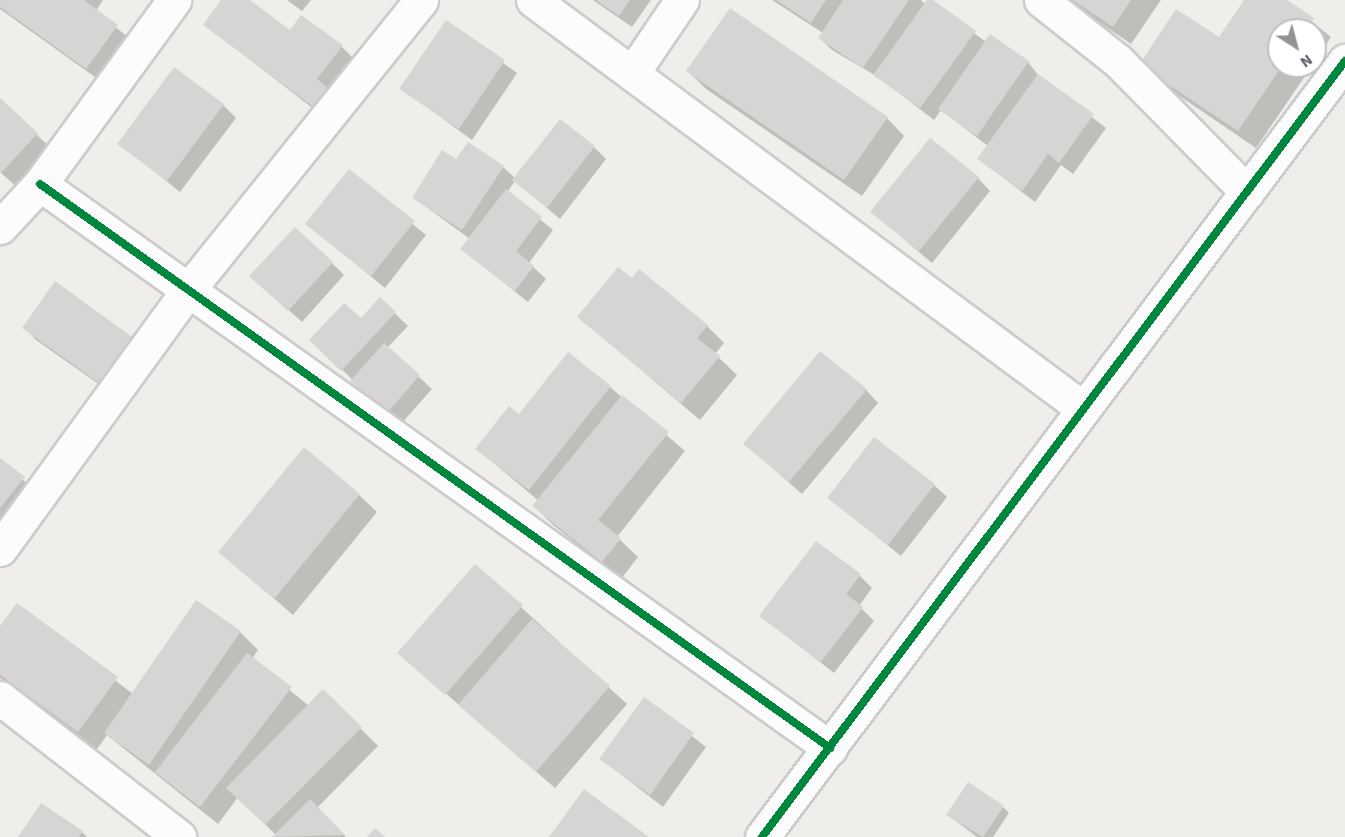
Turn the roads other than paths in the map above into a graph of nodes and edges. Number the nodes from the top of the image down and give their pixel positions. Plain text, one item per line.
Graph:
1 (174, 0) edge
2 (421, 0) edge
3 (533, 0) edge
4 (682, 0) edge
5 (1041, 0) edge
6 (1345, 61) edge
7 (633, 72) junction
8 (40, 184) junction
9 (1247, 192) junction
10 (0, 227) edge
11 (188, 290) junction
12 (1084, 409) junction
13 (0, 549) edge
14 (0, 698) edge
15 (830, 748) junction
16 (179, 837) edge
17 (762, 837) edge

1 - 8 street
2 - 11 street
3 - 7 street
4 - 7 street
5 - 9 street
6 - 9 street
7 - 12 street
8 - 10 street
8 - 11 street
9 - 12 street
11 - 13 street
11 - 15 street
12 - 15 street
14 - 16 street
15 - 17 street

